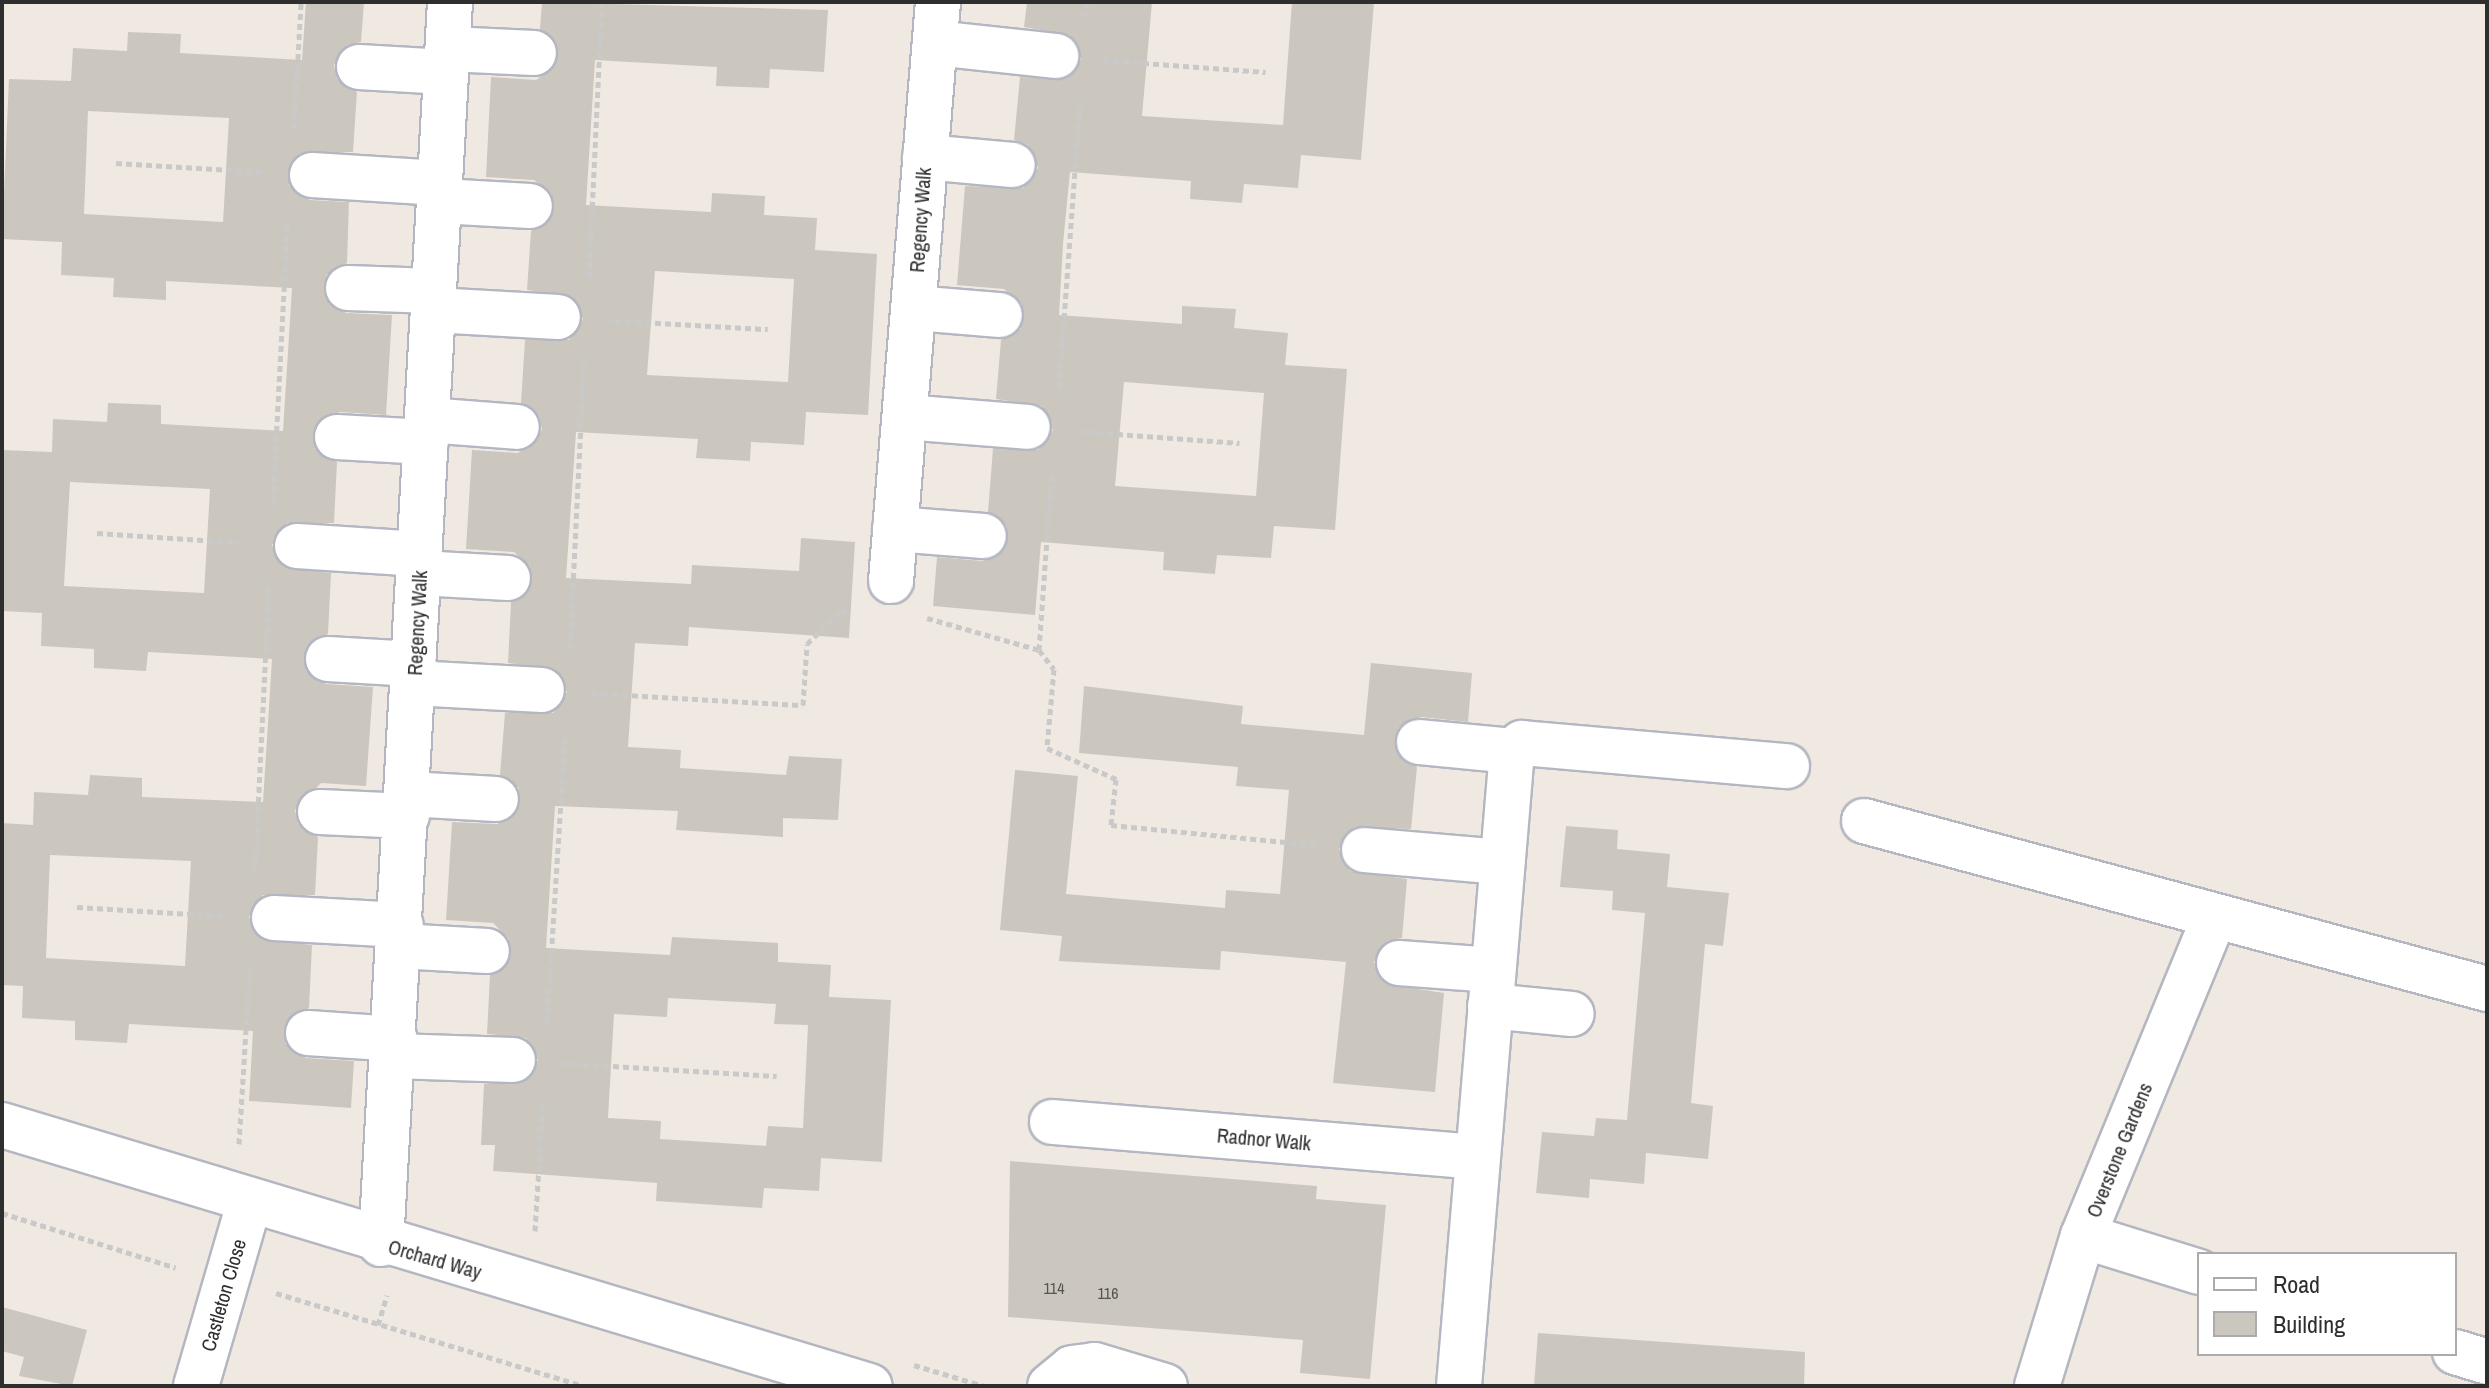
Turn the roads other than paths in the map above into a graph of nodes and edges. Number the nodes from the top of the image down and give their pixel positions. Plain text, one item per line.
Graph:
1 (450, 2) edge
2 (937, 23) edge
3 (534, 53) dead end
4 (1078, 56) road end
5 (447, 61) junction
6 (359, 67) dead end
7 (925, 157) junction
8 (1013, 165) dead end
9 (299, 172) road end
10 (440, 192) junction
11 (530, 206) dead end
12 (348, 288) dead end
13 (434, 300) junction
14 (914, 308) junction
15 (1000, 315) dead end
16 (576, 318) road end
17 (905, 417) junction
18 (517, 427) dead end
19 (1051, 427) road end
20 (427, 431) junction
21 (337, 437) dead end
22 (895, 529) junction
23 (984, 536) dead end
24 (284, 561) road end
25 (420, 564) junction
26 (508, 578) dead end
27 (889, 598) road end
28 (328, 659) dead end
29 (414, 674) junction
30 (559, 691) road end
31 (1419, 742) dead end
32 (1517, 747) junction
33 (1787, 766) dead end
34 (496, 799) dead end
35 (407, 805) junction
36 (320, 812) dead end
37 (1864, 821) dead end
38 (1345, 848) road end
39 (1502, 862) junction
40 (260, 916) road end
41 (2214, 918) junction
42 (400, 936) junction
43 (487, 951) dead end
44 (1399, 963) dead end
45 (1492, 988) junction
46 (2487, 989) edge
47 (1572, 1014) dead end
48 (308, 1033) dead end
49 (394, 1047) junction
50 (534, 1061) road end
51 (1052, 1122) dead end
52 (2, 1125) edge
53 (1476, 1157) junction
54 (249, 1203) junction
55 (2083, 1236) junction
56 (381, 1244) junction
57 (2197, 1271) edge
58 (2457, 1353) edge
59 (2487, 1362) edge
60 (845, 1383) edge
61 (196, 1386) edge
62 (1050, 1386) edge
63 (1165, 1386) edge
64 (1459, 1386) edge
65 (2037, 1386) edge

1 - 5 street, Regency Walk
2 - 4 street
2 - 7 street, Regency Walk
3 - 5 street
5 - 6 street
5 - 10 street, Regency Walk
7 - 8 street
7 - 14 street, Regency Walk
9 - 10 street
10 - 11 street
10 - 13 street, Regency Walk
12 - 13 street
13 - 16 street
13 - 20 street, Regency Walk
14 - 15 street
14 - 17 street, Regency Walk
17 - 19 street
17 - 22 street, Regency Walk
18 - 20 street
20 - 21 street
20 - 25 street, Regency Walk
22 - 23 street
22 - 27 street, Regency Walk
24 - 25 street
25 - 26 street
25 - 29 street, Regency Walk
28 - 29 street
29 - 30 street
29 - 35 street, Regency Walk
31 - 32 street
32 - 33 street
32 - 39 street
34 - 35 street
35 - 36 street
35 - 42 street, Regency Walk
37 - 41 street
38 - 39 street
39 - 45 street
40 - 42 street
41 - 46 street
41 - 55 street, Overstone Gardens
42 - 43 street
42 - 49 street, Regency Walk
44 - 45 street
45 - 47 street
45 - 53 street
48 - 49 street
49 - 50 street
49 - 56 street, Regency Walk
51 - 53 street, Radnor Walk
52 - 54 street, Orchard Way
53 - 64 street
54 - 56 street, Orchard Way
54 - 61 street, Castleton Close
55 - 57 street
55 - 65 street, Overstone Gardens
56 - 60 street, Orchard Way
58 - 59 street
62 - 63 street

